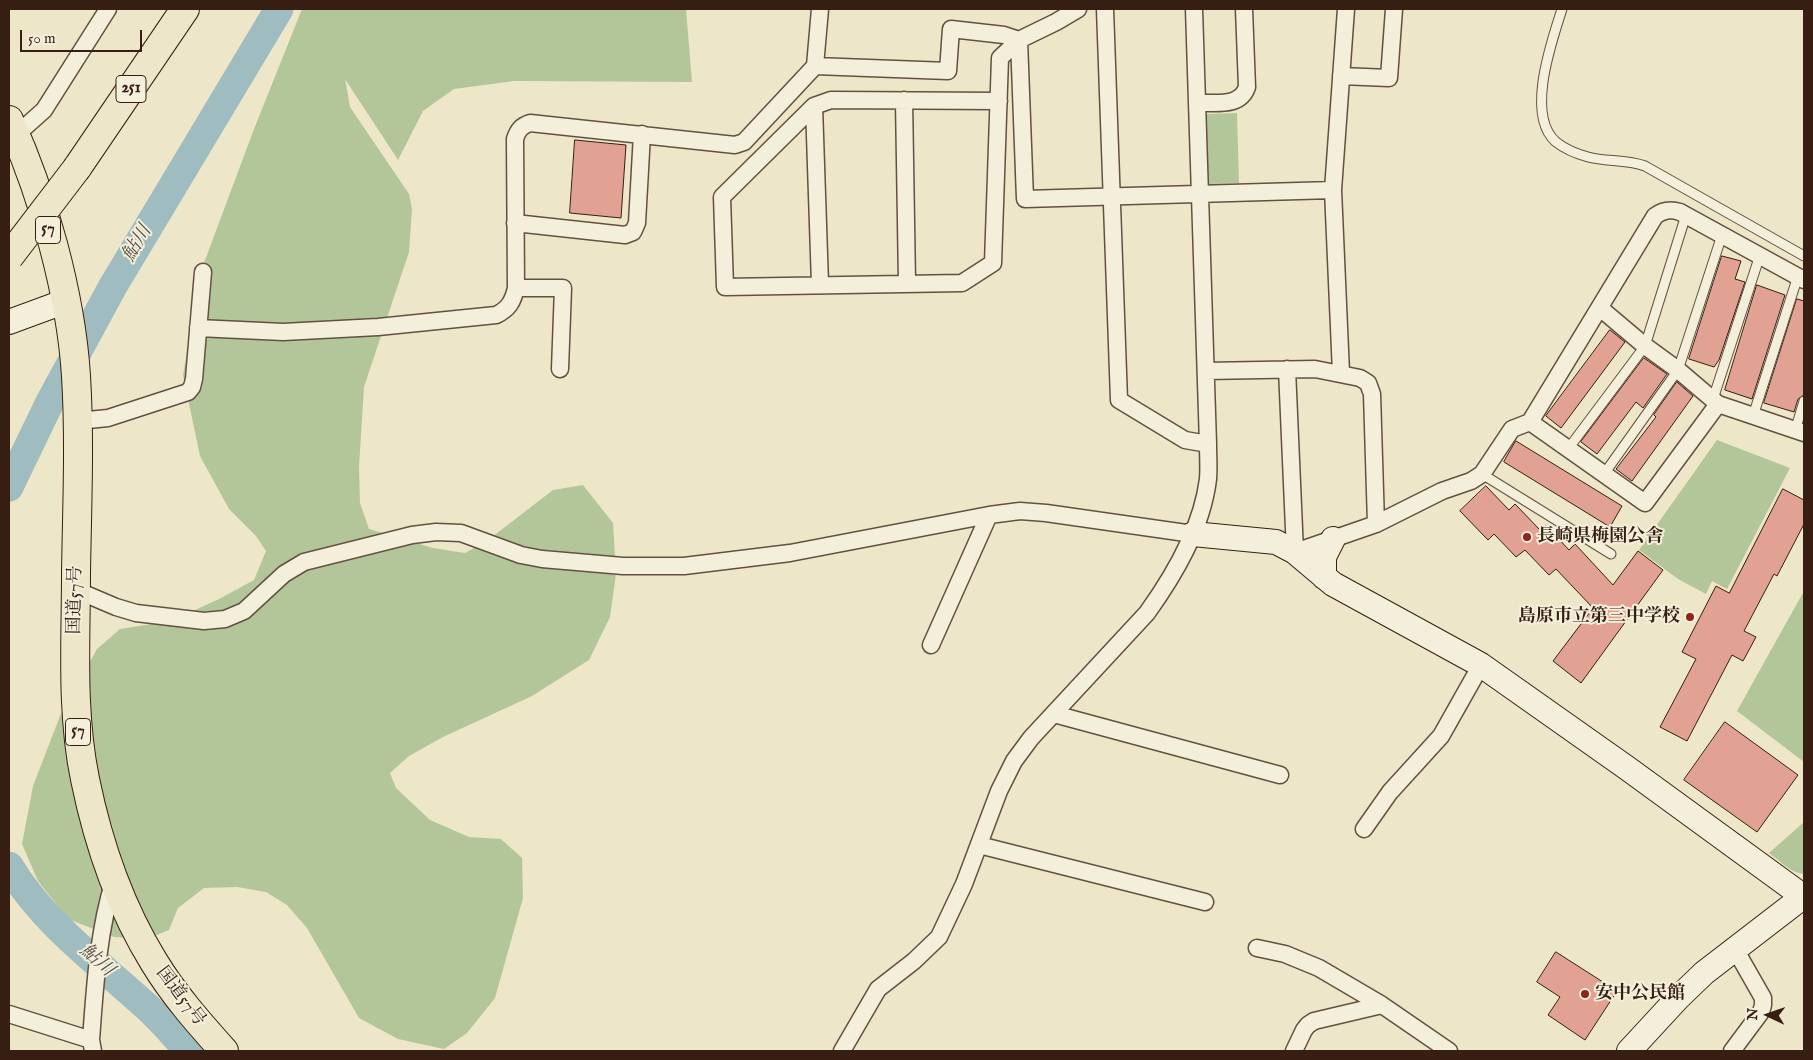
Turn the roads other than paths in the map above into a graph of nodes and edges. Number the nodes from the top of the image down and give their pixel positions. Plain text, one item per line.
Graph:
1 (108, 9) edge
2 (185, 9) edge
3 (820, 9) edge
4 (1078, 9) edge
5 (1105, 9) edge
6 (1194, 9) edge
7 (1244, 9) edge
8 (1346, 9) edge
9 (1394, 9) edge
10 (1562, 9) edge
11 (1018, 40) junction
12 (815, 66) junction
13 (1341, 76) junction
14 (904, 100) junction
15 (999, 102) junction
16 (1197, 103) junction
17 (814, 106) junction
18 (12, 127) edge
19 (642, 134) junction
20 (1334, 190) junction
21 (1201, 194) junction
22 (1112, 197) junction
23 (1686, 214) junction
24 (515, 223) junction
25 (1722, 234) junction
26 (1760, 255) junction
27 (1804, 256) edge
28 (9, 258) edge
29 (203, 272) dead end
30 (1801, 278) edge
31 (908, 283) junction
32 (820, 284) junction
33 (516, 288) junction
34 (66, 301) junction
35 (1600, 308) junction
36 (9, 322) edge
37 (198, 328) junction
38 (1644, 346) junction
39 (560, 369) dead end
40 (1287, 369) junction
41 (1678, 370) junction
42 (1206, 371) junction
43 (1341, 373) junction
44 (1715, 401) junction
45 (1804, 401) edge
46 (1753, 416) junction
47 (78, 421) junction
48 (1530, 422) junction
49 (1800, 432) edge
50 (1208, 444) junction
51 (1568, 449) junction
52 (1482, 474) junction
53 (1604, 474) junction
54 (989, 515) junction
55 (1376, 524) junction
56 (1193, 534) junction
57 (1333, 539) junction
58 (1295, 552) junction
59 (1611, 554) dead end
60 (1324, 577) junction
61 (76, 590) junction
62 (931, 645) dead end
63 (1481, 665) junction
64 (1054, 714) junction
65 (1280, 775) dead end
66 (1364, 829) dead end
67 (979, 845) junction
68 (114, 880) junction
69 (1804, 896) edge
70 (1205, 902) dead end
71 (1256, 948) dead end
72 (1735, 948) junction
73 (1382, 1005) junction
74 (9, 1014) edge
75 (92, 1045) edge
76 (224, 1051) edge
77 (842, 1051) edge
78 (1294, 1051) edge
79 (1449, 1051) edge
80 (1629, 1051) edge
81 (1732, 1051) edge

1 - 18 street
2 - 28 highway, 251, bridge
3 - 12 street
4 - 11 street
5 - 22 street
6 - 16 street
7 - 16 street
8 - 13 street
9 - 13 street
10 - 27 lane
11 - 12 street
11 - 15 street
11 - 22 street
12 - 19 street
13 - 20 street
14 - 15 street
14 - 17 street
14 - 31 street
15 - 31 street
16 - 21 street
17 - 32 street
17 - 32 street
18 - 34 highway, 国道57号 / 57
19 - 24 street
19 - 24 street
20 - 21 street
20 - 43 street
21 - 22 street
21 - 42 street
22 - 50 street
23 - 25 street
23 - 35 street
23 - 38 lane
24 - 33 street
25 - 26 street
25 - 41 lane
26 - 30 street
26 - 44 lane
29 - 37 street
30 - 46 lane
31 - 32 street
33 - 37 street
33 - 39 street
34 - 36 street
34 - 47 highway, 国道57号 / 57
35 - 38 street
35 - 48 street
37 - 47 street
38 - 41 street
38 - 51 lane
40 - 42 street
40 - 43 street
40 - 58 street
41 - 44 street
41 - 53 lane
42 - 50 street
43 - 55 street
44 - 46 street
44 - 53 street
45 - 49 lane
46 - 49 street
47 - 61 highway, 国道57号 / 57
48 - 51 street
48 - 52 street
50 - 56 street
51 - 53 street
52 - 55 street
52 - 59 lane
54 - 56 street
54 - 61 street
54 - 62 street
55 - 57 street
56 - 58 street
56 - 64 street
57 - 58 street
57 - 60 street
58 - 60 street
60 - 63 street
61 - 68 highway, 国道57号 / 57
63 - 66 street
63 - 69 street
64 - 65 street
64 - 67 street
67 - 70 street
67 - 77 street
68 - 75 street
68 - 76 highway, 国道57号 / 57
69 - 72 street
71 - 73 street
72 - 80 street
72 - 81 street
73 - 78 street
73 - 79 street
74 - 75 street

